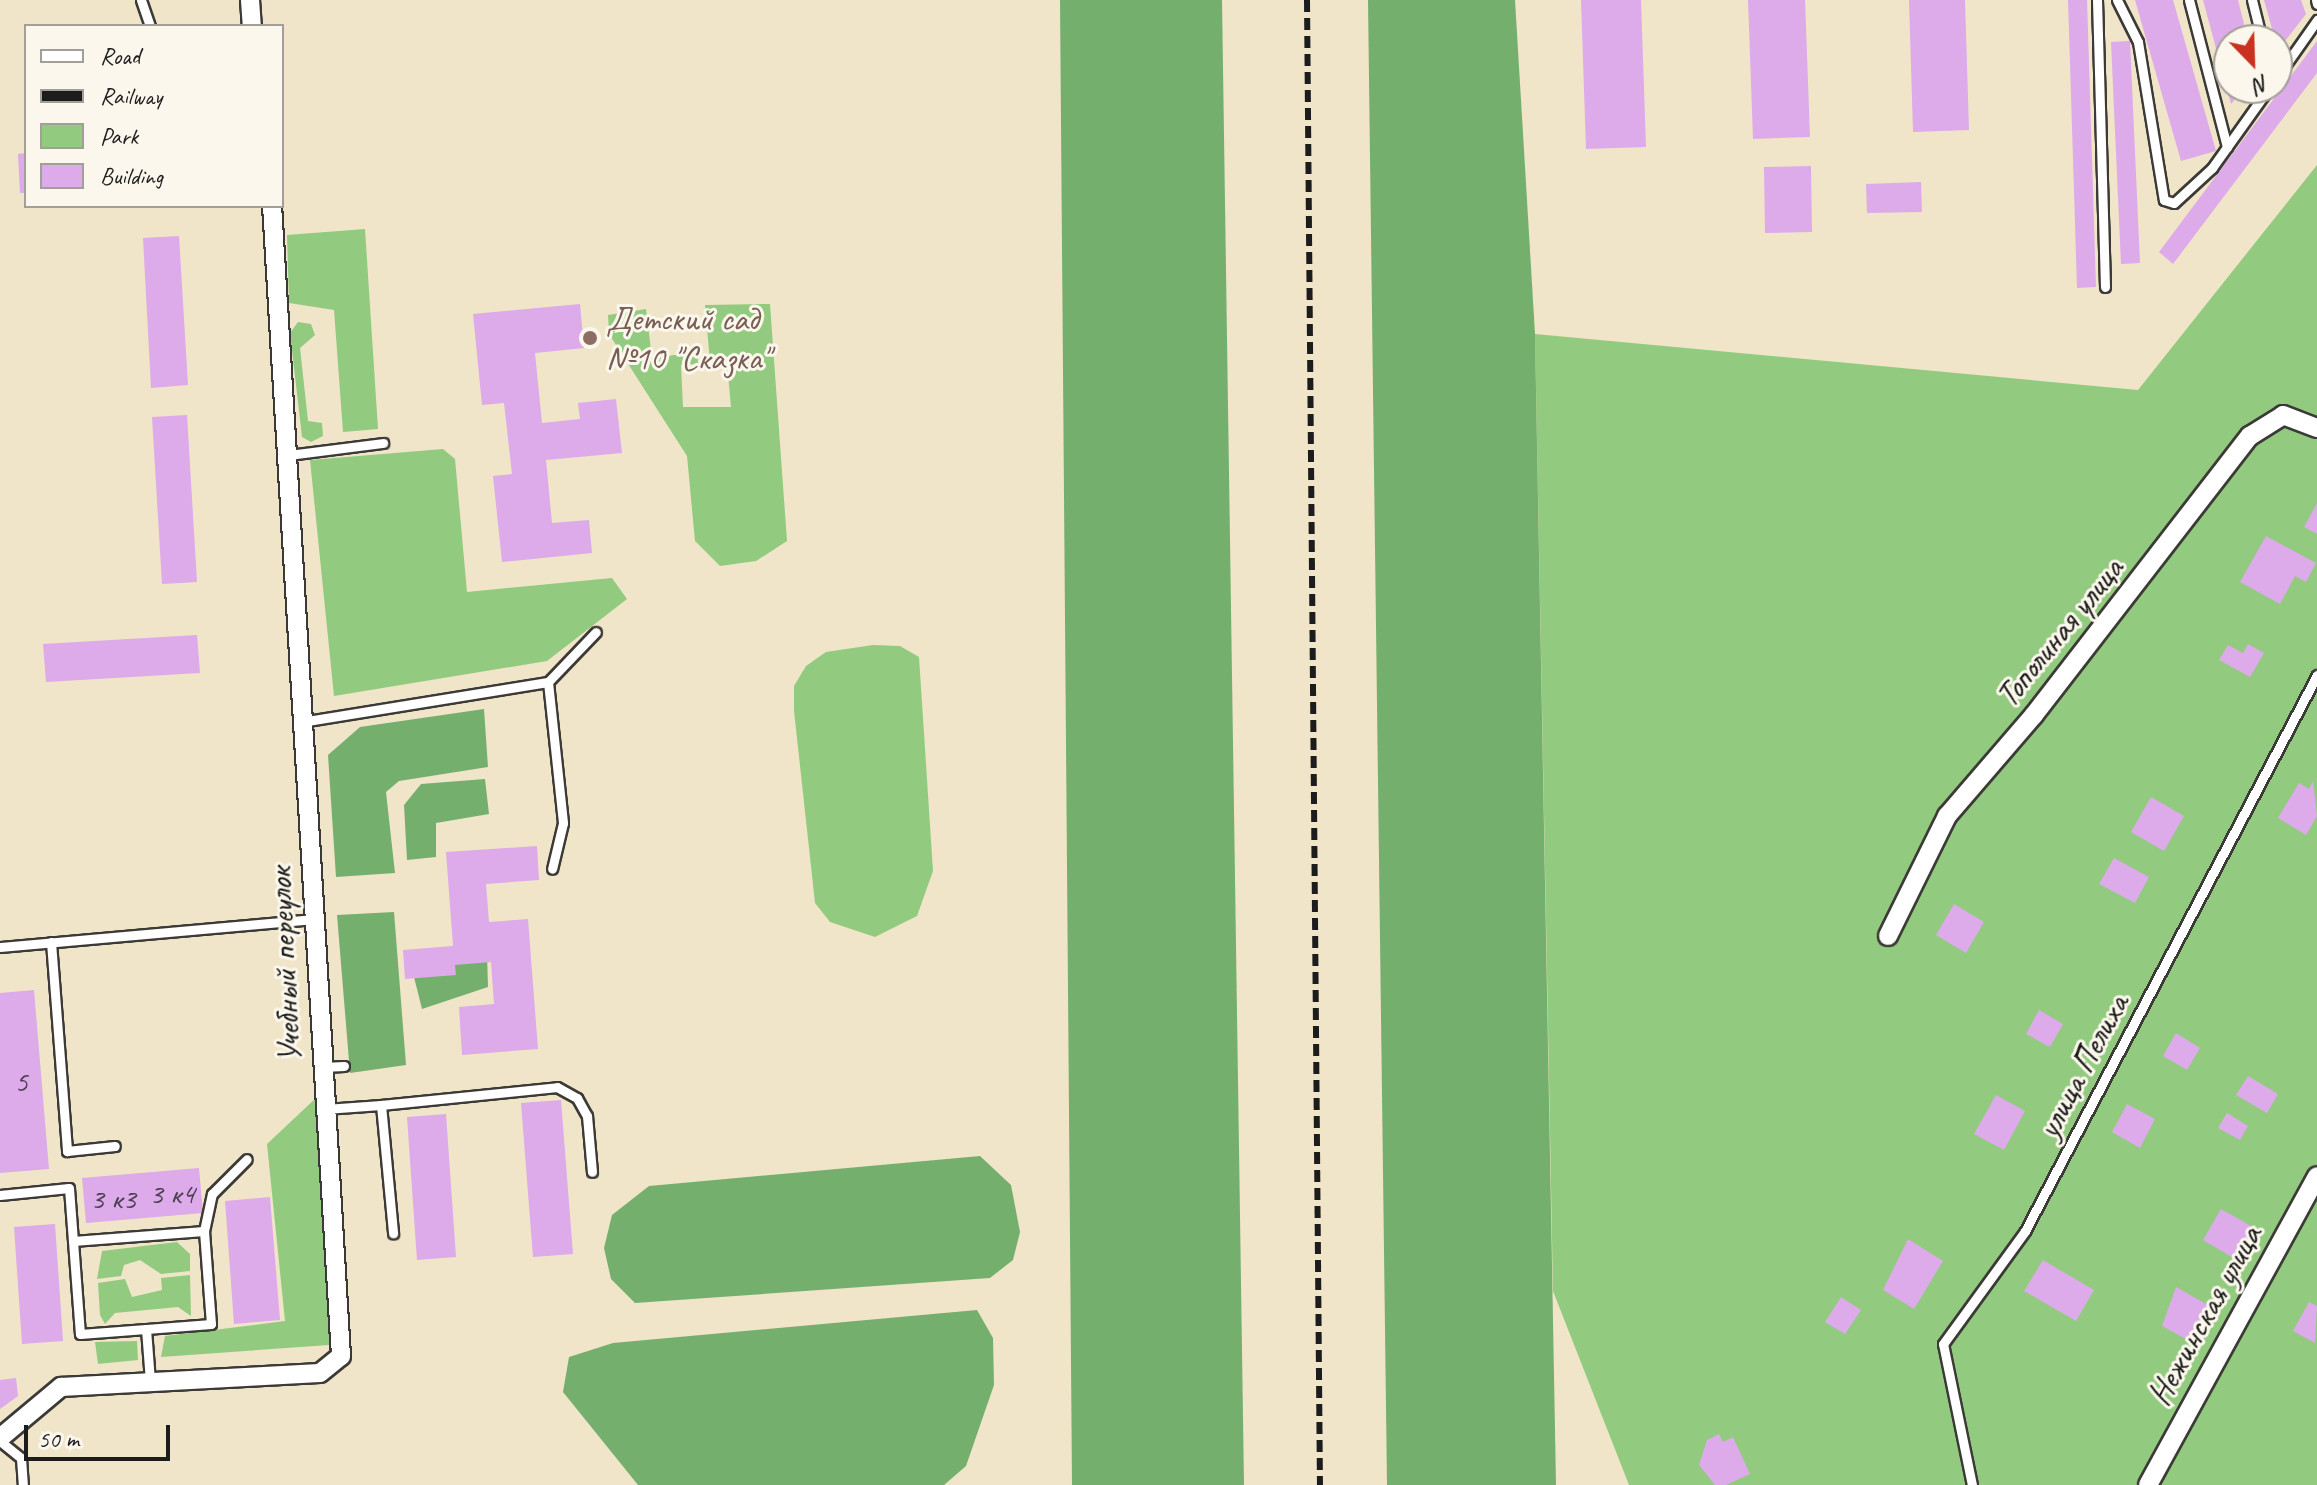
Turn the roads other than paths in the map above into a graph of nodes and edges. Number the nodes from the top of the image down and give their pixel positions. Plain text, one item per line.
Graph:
1 (141, 0) edge
2 (250, 0) edge
3 (2097, 0) edge
4 (2117, 0) edge
5 (2189, 0) edge
6 (2252, 0) edge
7 (2317, 20) edge
8 (149, 24) edge
9 (252, 24) edge
10 (2258, 24) edge
11 (2293, 54) edge
12 (2258, 104) edge
13 (2227, 147) junction
14 (272, 208) edge
15 (2105, 287) dead end
16 (2317, 428) edge
17 (383, 443) dead end
18 (289, 455) junction
19 (596, 632) dead end
20 (2317, 675) edge
21 (548, 682) junction
22 (307, 721) junction
23 (552, 869) dead end
24 (313, 919) junction
25 (1888, 936) dead end
26 (51, 942) junction
27 (0, 947) edge
28 (344, 1066) dead end
29 (321, 1067) junction
30 (381, 1105) junction
31 (324, 1109) junction
32 (115, 1146) dead end
33 (247, 1159) dead end
34 (592, 1172) dead end
35 (2317, 1176) edge
36 (0, 1195) edge
37 (204, 1231) junction
38 (393, 1233) dead end
39 (73, 1241) junction
40 (146, 1329) junction
41 (150, 1381) junction
42 (0, 1439) edge
43 (23, 1485) edge
44 (1972, 1485) edge
45 (2148, 1485) edge

1 - 8 lane
2 - 9 street
3 - 15 lane
4 - 13 lane
5 - 13 lane
6 - 10 lane
7 - 11 lane
12 - 13 lane
14 - 18 street, Учебный переулок
16 - 25 street, Тополиная улица
17 - 18 lane
18 - 22 street, Учебный переулок
19 - 21 lane
20 - 44 lane, улица Пелиха
21 - 22 lane
21 - 23 lane
22 - 24 street, Учебный переулок
24 - 26 lane
24 - 29 street, Учебный переулок
26 - 27 lane
26 - 32 lane
28 - 29 lane
29 - 31 street, Учебный переулок
30 - 31 lane
30 - 34 lane
30 - 38 lane
31 - 41 street, Учебный переулок
33 - 37 lane
35 - 45 street, Нежинская улица
36 - 39 lane
37 - 39 lane
37 - 40 lane
39 - 40 lane
40 - 41 lane
41 - 42 street, Учебный переулок
42 - 43 lane

